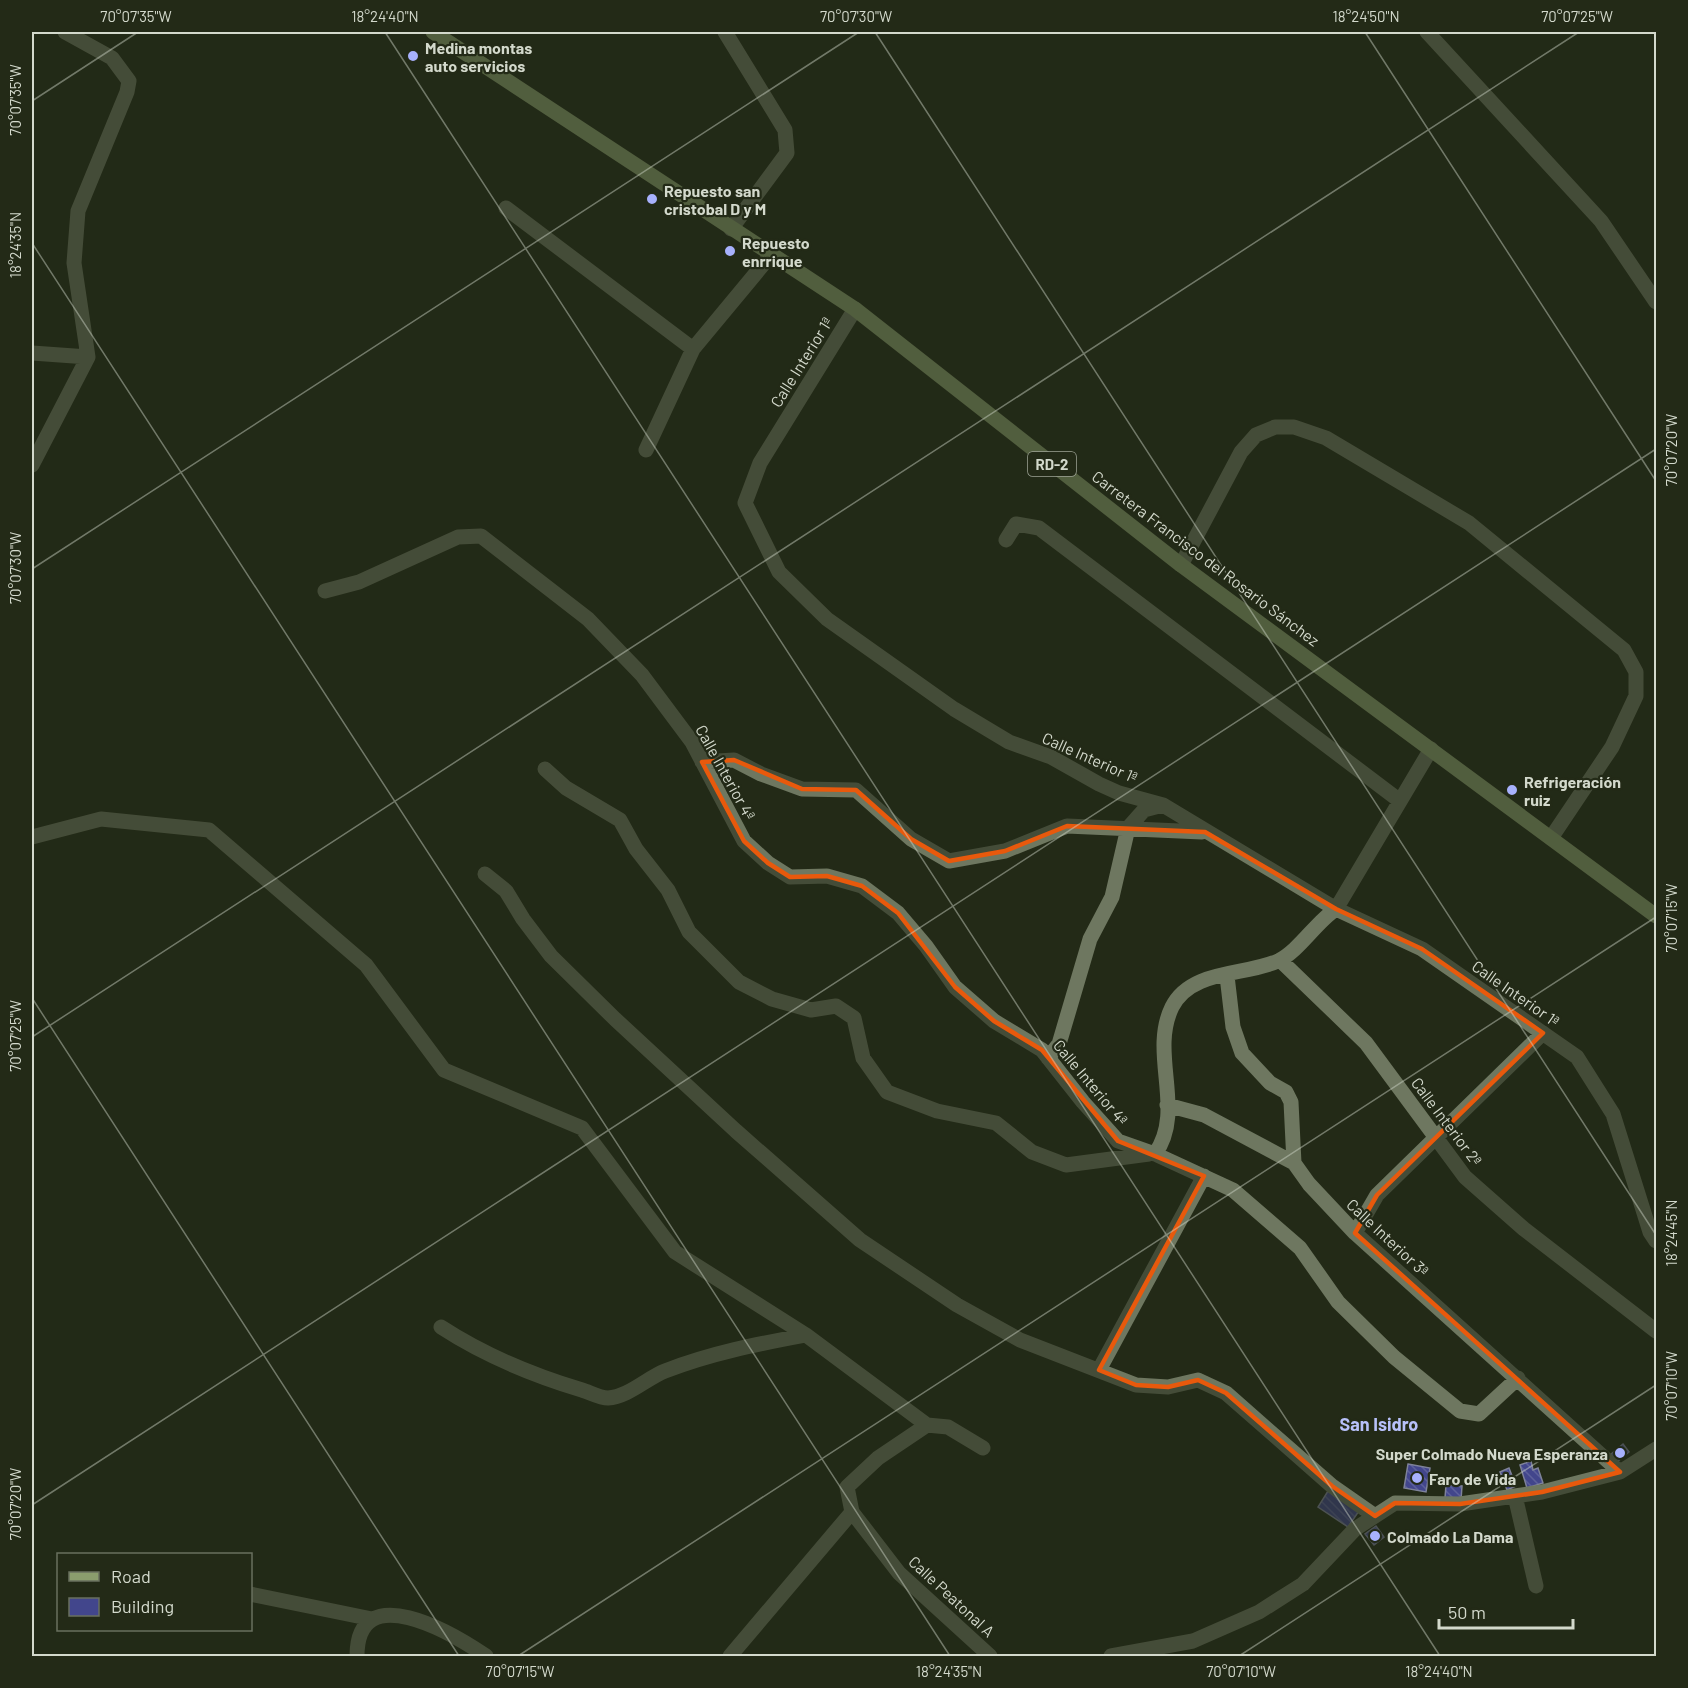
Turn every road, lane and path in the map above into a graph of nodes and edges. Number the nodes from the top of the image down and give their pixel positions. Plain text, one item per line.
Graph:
1 (65, 32) edge
2 (433, 32) edge
3 (725, 32) edge
4 (1427, 32) edge
5 (506, 208) dead end
6 (731, 229) junction
7 (771, 255) junction
8 (1656, 302) edge
9 (855, 309) junction
10 (693, 349) junction
11 (32, 353) edge
12 (88, 357) junction
13 (646, 450) dead end
14 (32, 465) edge
15 (1006, 540) dead end
16 (1182, 565) junction
17 (325, 591) dead end
18 (1431, 749) junction
19 (702, 762) junction
20 (545, 769) dead end
21 (1400, 801) junction
22 (1163, 805) junction
23 (1128, 828) junction
24 (1205, 832) junction
25 (32, 837) edge
26 (1551, 838) junction
27 (485, 874) dead end
28 (1336, 909) junction
29 (1656, 916) edge
30 (1280, 960) junction
31 (1227, 975) junction
32 (1543, 1033) junction
33 (1048, 1058) junction
34 (1167, 1105) junction
35 (1436, 1137) junction
36 (1155, 1154) junction
37 (1294, 1163) junction
38 (1204, 1176) junction
39 (1355, 1233) junction
40 (1656, 1241) edge
41 (441, 1327) dead end
42 (1656, 1331) edge
43 (806, 1335) junction
44 (1099, 1370) junction
45 (1518, 1378) junction
46 (927, 1425) junction
47 (983, 1448) dead end
48 (1656, 1449) edge
49 (1620, 1472) junction
50 (1515, 1496) junction
51 (852, 1512) junction
52 (1375, 1516) junction
53 (1536, 1586) dead end
54 (252, 1594) edge
55 (372, 1619) junction
56 (357, 1656) edge
57 (486, 1656) edge
58 (730, 1656) edge
59 (990, 1656) edge
60 (1111, 1656) edge

1 - 12 street
2 - 6 main road, Carretera Francisco del Rosario Sánchez / RD-2
3 - 6 street
4 - 8 street
5 - 10 street
6 - 7 main road, Carretera Francisco del Rosario Sánchez / RD-2
7 - 9 main road, Carretera Francisco del Rosario Sánchez / RD-2
7 - 10 street
9 - 16 main road, Carretera Francisco del Rosario Sánchez / RD-2
9 - 22 street, Calle Interior 1ª
10 - 13 street
11 - 12 street
12 - 14 street
15 - 21 street
16 - 18 main road, Carretera Francisco del Rosario Sánchez / RD-2
16 - 26 street
17 - 19 street, Calle Interior 4ª
18 - 21 street
18 - 26 main road, Carretera Francisco del Rosario Sánchez / RD-2
19 - 23 street
19 - 33 street, Calle Interior 4ª
20 - 36 street
21 - 28 street
22 - 23 street
22 - 24 street, Calle Interior 1ª
23 - 24 street
23 - 33 street
24 - 28 street, Calle Interior 1ª
25 - 43 street
26 - 29 main road, Carretera Francisco del Rosario Sánchez / RD-2
27 - 44 street
28 - 30 street
28 - 32 street, Calle Interior 1ª
30 - 31 street
30 - 35 street, Calle Interior 2ª
31 - 34 street
31 - 37 street
32 - 35 street
32 - 40 street, Calle Interior 1ª
33 - 36 street, Calle Interior 4ª
34 - 36 street
34 - 37 street
35 - 39 street
35 - 42 street, Calle Interior 2ª
36 - 38 street, Calle Interior 4ª
37 - 39 street, Calle Interior 3ª
38 - 44 street
38 - 45 street, Calle Interior 4ª
39 - 45 street, Calle Interior 3ª
41 - 43 street
43 - 46 street
44 - 52 street
45 - 49 street, Calle Interior 3ª
46 - 47 street
46 - 51 street
48 - 49 street
49 - 50 street
50 - 52 street
50 - 53 street
51 - 58 street
51 - 59 street, Calle Peatonal A
52 - 60 street
54 - 55 street
55 - 56 street
55 - 57 street

